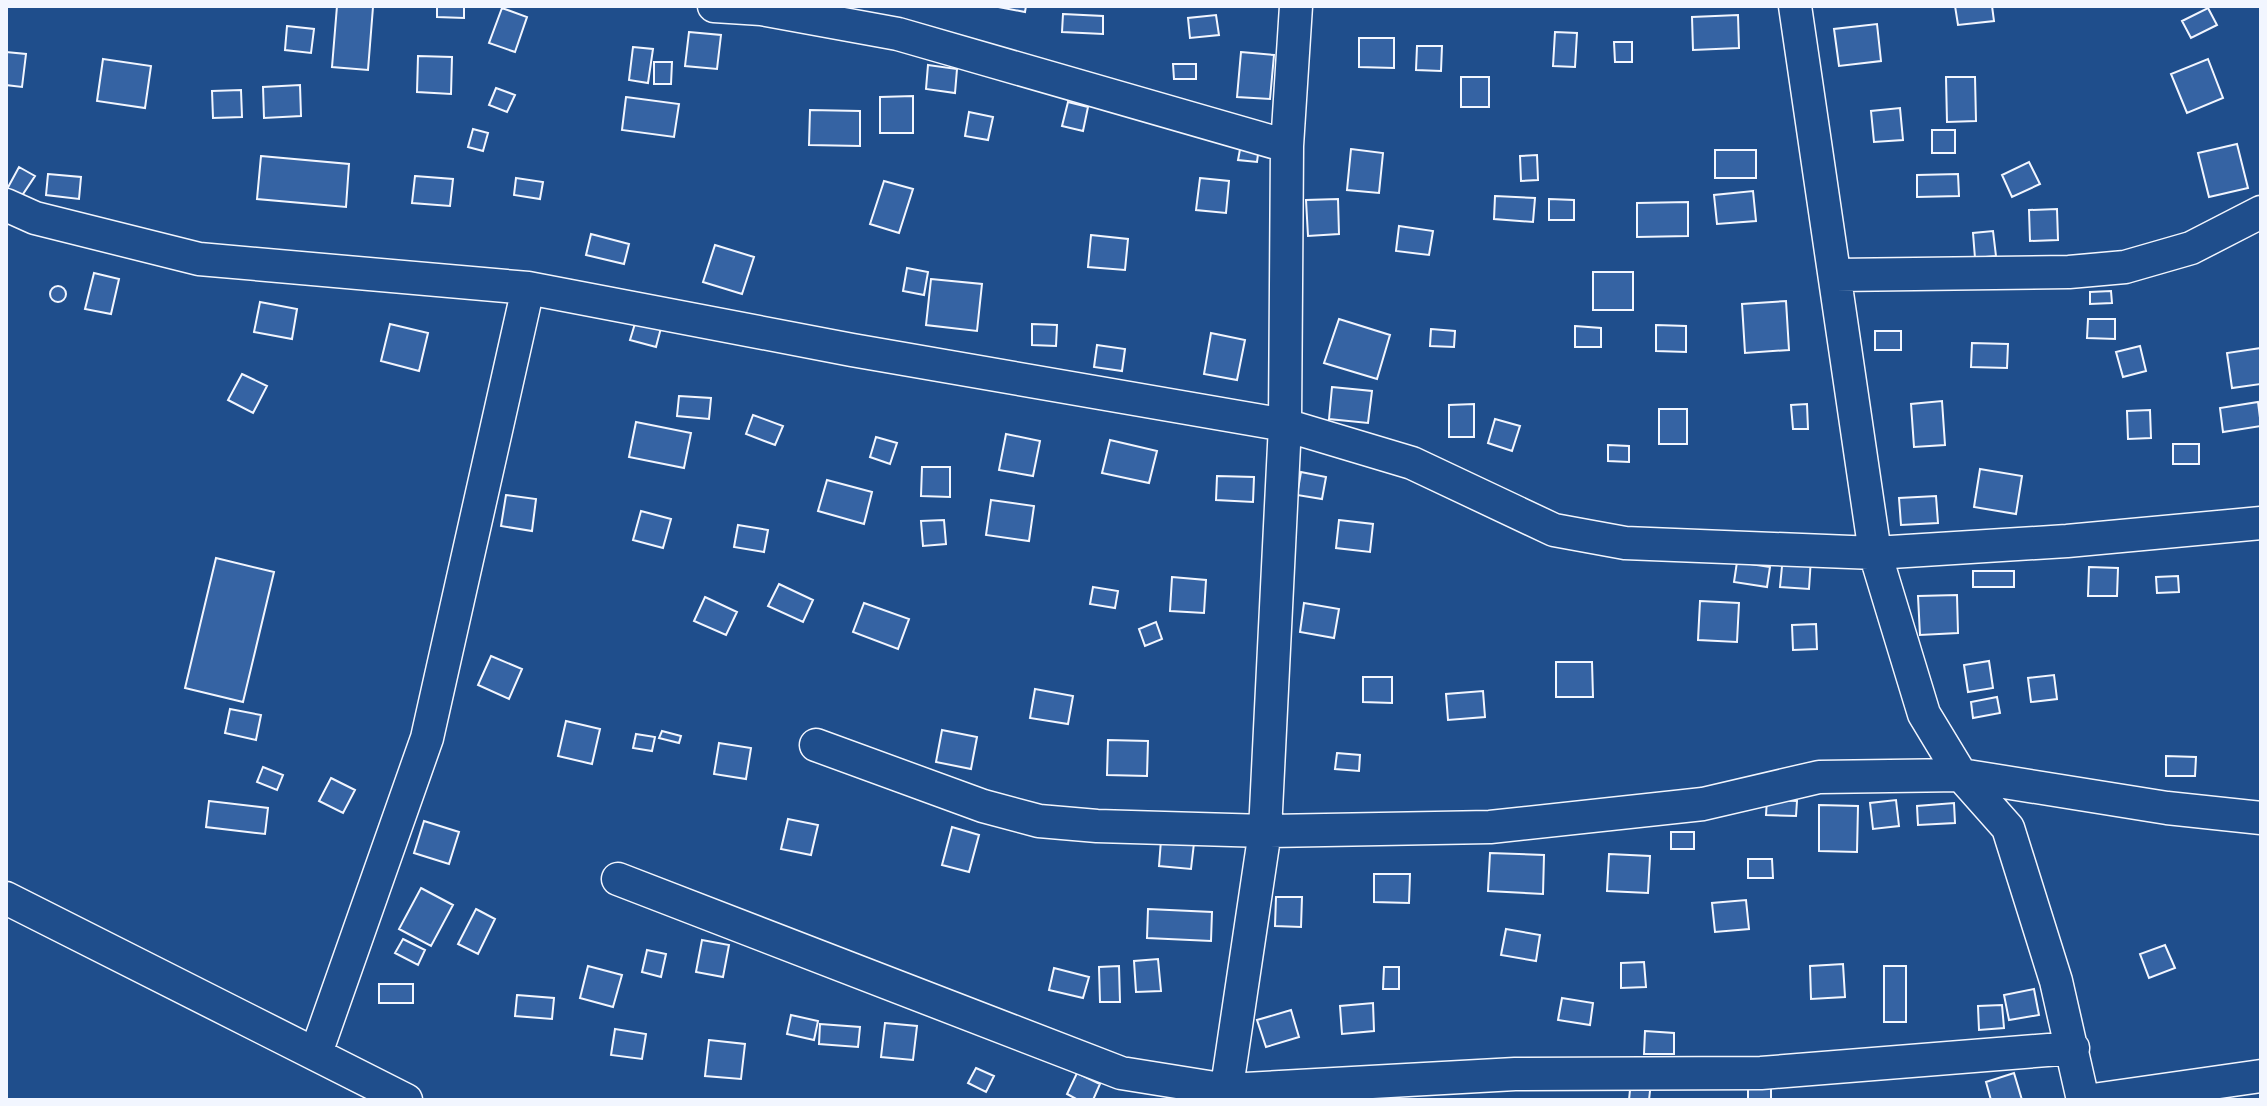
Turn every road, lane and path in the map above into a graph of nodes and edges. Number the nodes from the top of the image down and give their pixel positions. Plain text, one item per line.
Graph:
1 (714, 6) edge
2 (1296, 6) edge
3 (1795, 6) edge
4 (1287, 146) junction
5 (6, 205) edge
6 (2261, 212) edge
7 (1836, 275) junction
8 (528, 288) junction
9 (1285, 425) junction
10 (2261, 523) edge
11 (1875, 553) junction
12 (816, 745) dead end
13 (1961, 775) junction
14 (2261, 818) edge
15 (1265, 831) junction
16 (618, 879) dead end
17 (6, 898) edge
18 (2073, 1048) junction
19 (316, 1053) junction
20 (2261, 1076) edge
21 (1226, 1095) edge
22 (406, 1100) edge
23 (2083, 1100) edge
24 (2093, 1100) edge

1 - 4 street
2 - 4 street
3 - 7 street
4 - 9 street
5 - 8 street
6 - 7 street
7 - 11 street
8 - 9 street
8 - 19 street
9 - 11 street
9 - 15 street
10 - 11 street
11 - 13 street
12 - 15 street
13 - 14 street
13 - 15 street
13 - 18 street
15 - 21 street
16 - 21 street
17 - 19 street
18 - 21 street
18 - 23 street
19 - 22 street
20 - 24 street

